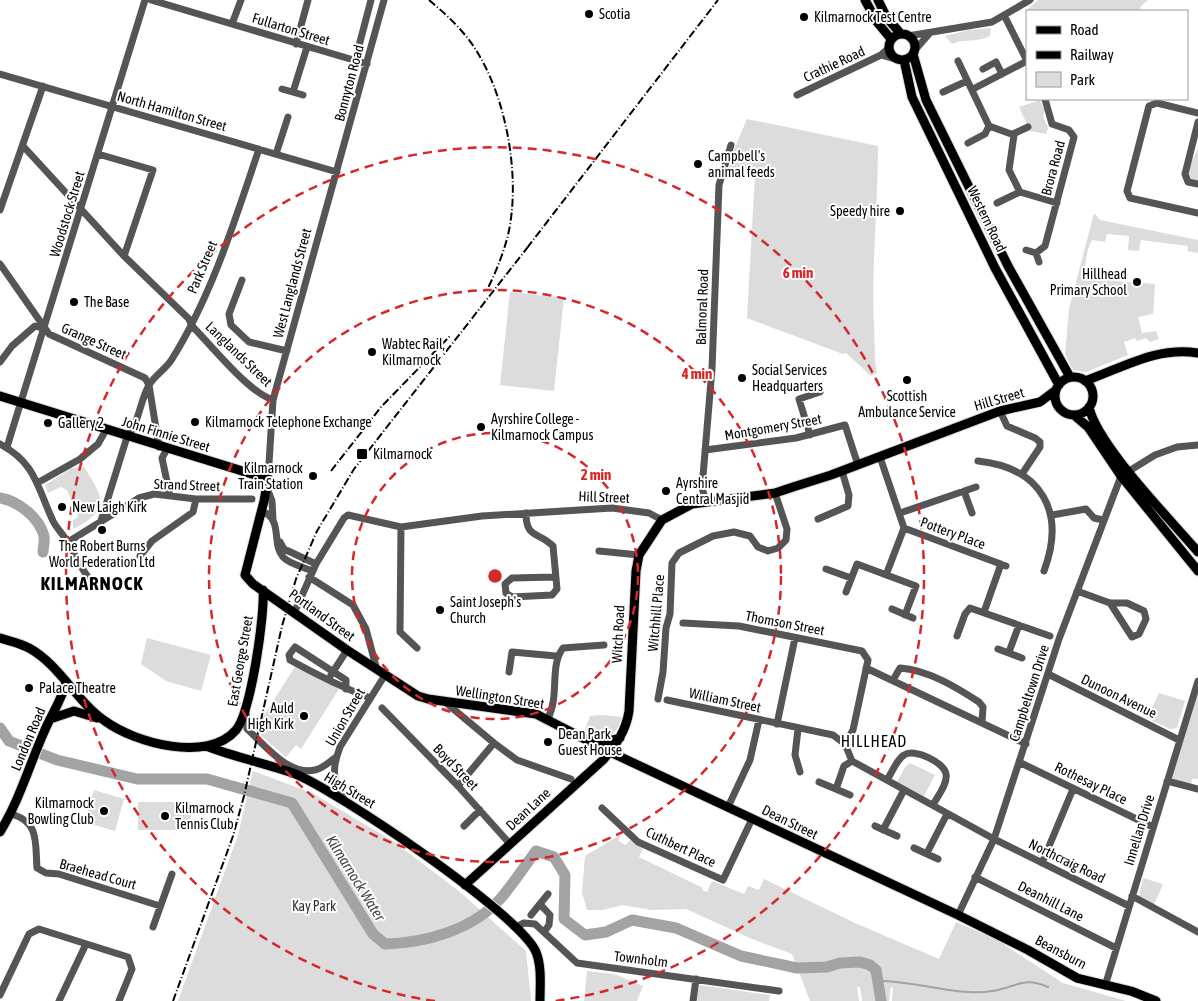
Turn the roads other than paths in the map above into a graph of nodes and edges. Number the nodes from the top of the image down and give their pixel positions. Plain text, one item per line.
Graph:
1 (145, 0) edge
2 (151, 0) edge
3 (241, 0) edge
4 (308, 0) edge
5 (371, 0) edge
6 (384, 0) edge
7 (865, 0) edge
8 (878, 0) edge
9 (1030, 0) edge
10 (1005, 17) junction
11 (232, 24) junction
12 (929, 34) junction
13 (904, 35) junction
14 (296, 44) junction
15 (890, 44) junction
16 (307, 47) junction
17 (914, 52) junction
18 (881, 55) junction
19 (1026, 59) edge
20 (899, 60) junction
21 (355, 61) junction
22 (958, 61) dead end
23 (1026, 62) edge
24 (367, 64) junction
25 (984, 69) dead end
26 (0, 74) edge
27 (1002, 74) junction
28 (967, 80) junction
29 (43, 86) junction
30 (282, 89) dead end
31 (973, 90) junction
32 (293, 92) junction
33 (943, 92) dead end
34 (303, 95) dead end
35 (797, 95) dead end
36 (1045, 100) edge
37 (113, 107) junction
38 (1198, 113) edge
39 (288, 117) dead end
40 (1198, 122) edge
41 (990, 126) junction
42 (1028, 127) dead end
43 (1012, 134) junction
44 (968, 143) dead end
45 (731, 145) dead end
46 (24, 146) junction
47 (259, 149) junction
48 (98, 154) junction
49 (276, 154) junction
50 (952, 154) junction
51 (942, 159) junction
52 (337, 172) junction
53 (1198, 184) edge
54 (1020, 192) junction
55 (998, 203) dead end
56 (1056, 203) junction
57 (82, 209) junction
58 (0, 210) edge
59 (1198, 213) edge
60 (1026, 250) dead end
61 (1036, 252) junction
62 (124, 256) junction
63 (1039, 262) dead end
64 (0, 264) edge
65 (242, 280) dead end
66 (191, 322) junction
67 (45, 329) junction
68 (287, 351) junction
69 (1198, 353) edge
70 (0, 362) edge
71 (1112, 372) junction
72 (1070, 377) junction
73 (1085, 381) junction
74 (149, 385) junction
75 (1057, 388) junction
76 (1092, 390) junction
77 (820, 392) dead end
78 (0, 396) edge
79 (273, 400) junction
80 (21, 402) junction
81 (1040, 402) junction
82 (1089, 407) junction
83 (1061, 409) junction
84 (1000, 411) junction
85 (1074, 415) junction
86 (106, 430) junction
87 (810, 435) junction
88 (127, 437) junction
89 (0, 444) edge
90 (1198, 445) edge
91 (7, 447) junction
92 (163, 448) junction
93 (705, 450) junction
94 (880, 457) junction
95 (978, 461) dead end
96 (858, 465) junction
97 (842, 471) junction
98 (1022, 474) junction
99 (1127, 477) junction
100 (268, 479) junction
101 (39, 482) junction
102 (976, 487) dead end
103 (267, 488) junction
104 (964, 491) junction
105 (775, 492) junction
106 (170, 496) junction
107 (196, 498) junction
108 (252, 500) dead end
109 (706, 501) junction
110 (526, 512) junction
111 (900, 513) junction
112 (261, 514) junction
113 (972, 514) dead end
114 (1052, 515) junction
115 (818, 519) dead end
116 (274, 520) junction
117 (662, 520) junction
118 (1103, 520) junction
119 (100, 524) junction
120 (401, 526) junction
121 (904, 528) junction
122 (68, 542) junction
123 (599, 551) dead end
124 (1198, 552) edge
125 (639, 555) junction
126 (140, 556) dead end
127 (826, 569) dead end
128 (312, 571) junction
129 (1044, 571) dead end
130 (1198, 571) edge
131 (886, 575) junction
132 (556, 576) junction
133 (852, 578) junction
134 (92, 582) dead end
135 (262, 590) junction
136 (1076, 591) junction
137 (846, 592) dead end
138 (1110, 603) junction
139 (892, 609) dead end
140 (294, 611) junction
141 (984, 612) junction
142 (905, 615) junction
143 (913, 618) dead end
144 (683, 623) dead end
145 (1019, 625) junction
146 (957, 636) dead end
147 (1050, 636) dead end
148 (0, 638) edge
149 (795, 638) junction
150 (604, 646) dead end
151 (417, 648) dead end
152 (998, 649) dead end
153 (347, 650) junction
154 (1009, 652) junction
155 (556, 656) junction
156 (1022, 658) dead end
157 (866, 668) junction
158 (333, 672) junction
159 (381, 672) junction
160 (509, 672) dead end
161 (1048, 674) junction
162 (893, 680) junction
163 (328, 681) junction
164 (1198, 681) edge
165 (66, 682) junction
166 (346, 689) junction
167 (370, 698) junction
168 (658, 699) dead end
169 (667, 700) dead end
170 (445, 702) junction
171 (382, 708) dead end
172 (246, 710) junction
173 (548, 718) junction
174 (50, 720) junction
175 (759, 720) junction
176 (106, 722) junction
177 (982, 722) junction
178 (776, 724) junction
179 (798, 729) junction
180 (620, 738) junction
181 (1179, 740) junction
182 (589, 741) junction
183 (494, 743) junction
184 (845, 744) junction
185 (1026, 744) junction
186 (206, 746) junction
187 (610, 752) junction
188 (335, 758) junction
189 (852, 761) junction
190 (1019, 762) junction
191 (800, 772) dead end
192 (571, 779) dead end
193 (887, 780) junction
194 (1167, 780) junction
195 (819, 782) dead end
196 (458, 786) junction
197 (836, 789) junction
198 (1074, 789) junction
199 (1198, 789) edge
200 (904, 790) junction
201 (850, 795) dead end
202 (345, 802) junction
203 (932, 805) junction
204 (728, 807) junction
205 (602, 808) dead end
206 (480, 810) junction
207 (11, 814) junction
208 (947, 814) junction
209 (752, 819) junction
210 (464, 826) dead end
211 (875, 826) dead end
212 (1153, 827) junction
213 (883, 830) junction
214 (0, 832) edge
215 (897, 836) dead end
216 (994, 839) junction
217 (510, 844) junction
218 (914, 848) dead end
219 (927, 854) junction
220 (938, 859) dead end
221 (1042, 863) junction
222 (172, 874) dead end
223 (975, 877) junction
224 (465, 885) junction
225 (548, 894) dead end
226 (1132, 896) junction
227 (540, 904) junction
228 (160, 906) junction
229 (1129, 906) junction
230 (531, 915) dead end
231 (958, 915) junction
232 (153, 927) dead end
233 (516, 927) junction
234 (544, 932) junction
235 (1198, 932) edge
236 (86, 944) junction
237 (1116, 948) junction
238 (696, 979) junction
239 (1105, 986) junction
240 (779, 991) dead end
241 (0, 995) edge
242 (59, 1001) edge
243 (119, 1001) edge
244 (540, 1001) edge
245 (693, 1001) edge
246 (1156, 1001) edge

1 - 37 street, Woodstock Street
2 - 11 street, Fullarton Street
3 - 11 street
4 - 14 street
5 - 21 street
6 - 24 street, Bonnyton Road
7 - 15 main road, Western Road
8 - 13 main road, Western Road
9 - 10 street
10 - 12 street
10 - 19 street
11 - 14 street, Fullarton Street
12 - 13 street
12 - 17 street
13 - 15 main road
13 - 17 main road, Western Road
14 - 16 street, Fullarton Street
15 - 18 street, Crathie Road
15 - 20 main road, Western Road
16 - 21 street, Fullarton Street
16 - 32 street
17 - 20 main road
17 - 50 main road, Western Road
18 - 20 street, Crathie Road
18 - 35 street, Crathie Road
20 - 51 main road, Western Road
21 - 24 street, Fullarton Street
22 - 28 street
23 - 27 street
24 - 52 street, Bonnyton Road
25 - 27 street
26 - 29 street, North Hamilton Street
27 - 31 street
28 - 31 street
28 - 33 street
29 - 37 street, North Hamilton Street
29 - 46 street
30 - 32 street
31 - 41 street
32 - 34 street
36 - 56 street, Brora Road
37 - 47 street, North Hamilton Street
37 - 48 street, Woodstock Street
38 - 59 street
39 - 49 street
40 - 53 street
41 - 43 street
41 - 44 street
42 - 43 street
43 - 54 street
45 - 93 street, Balmoral Road
46 - 57 street, Langlands Street
46 - 58 street
47 - 49 street, North Hamilton Street
47 - 66 street, Park Street
48 - 57 street, Woodstock Street
48 - 62 street
49 - 52 street, North Hamilton Street
50 - 51 main road
50 - 72 main road, Western Road
51 - 75 main road, Western Road
52 - 68 street, West Langlands Street
54 - 55 street
54 - 56 street
56 - 61 street, Brora Road
57 - 62 street, Langlands Street
57 - 67 street, Woodstock Street
60 - 61 street
61 - 63 street
62 - 66 street, Langlands Street
64 - 67 street, Grange Street
65 - 68 street
66 - 74 street, Park Street
66 - 79 street, Langlands Street
67 - 70 street
67 - 74 street, Grange Street
67 - 80 street, Woodstock Street
68 - 79 street, West Langlands Street
69 - 71 main road
71 - 73 main road
71 - 76 main road
72 - 73 main road
72 - 75 main road
73 - 76 main road
74 - 88 street, Park Street
74 - 92 street
75 - 81 main road, Hill Street
75 - 83 main road
76 - 82 main road
77 - 87 street
78 - 80 main road, John Finnie Street
79 - 100 street
80 - 86 main road, John Finnie Street
80 - 91 street, Woodstock Street
81 - 83 main road, Hill Street
81 - 84 main road, Hill Street
82 - 85 main road
82 - 99 main road
83 - 85 main road
84 - 94 main road, Hill Street
84 - 98 street
85 - 99 main road
86 - 88 main road, John Finnie Street
86 - 101 street
87 - 93 street, Montgomery Street
87 - 96 street, Montgomery Street
88 - 92 main road, John Finnie Street
88 - 119 street, Park Street
89 - 91 street
90 - 99 street
91 - 101 street
92 - 100 main road, John Finnie Street
92 - 106 street
93 - 109 street, Balmoral Road
94 - 96 main road, Hill Street
94 - 111 street
95 - 98 street
96 - 97 main road, Hill Street
97 - 105 main road, Hill Street
97 - 115 street
98 - 114 street
99 - 118 street, Campbeltown Drive
99 - 124 main road
99 - 130 main road
100 - 103 main road
101 - 122 street
102 - 104 street
103 - 112 main road
103 - 116 street
104 - 111 street
104 - 113 street
105 - 109 main road, Hill Street
105 - 168 street, Witchhill Place
106 - 107 street, Strand Street
106 - 119 street, Strand Street
107 - 108 street, Strand Street
107 - 126 street
109 - 117 main road, Hill Street
110 - 117 street, Hill Street
110 - 120 street, Hill Street
110 - 132 street
111 - 121 street
112 - 116 street
112 - 135 main road, Portland Street
114 - 118 street
114 - 129 street
116 - 128 street
117 - 125 main road, Witch Road
118 - 136 street, Campbeltown Drive
119 - 122 street, Strand Street
120 - 128 street, Hill Street
120 - 151 street
121 - 131 street
121 - 141 street, Pottery Place
122 - 134 street
123 - 125 street
125 - 180 main road, Witch Road
127 - 133 street
128 - 140 street, Hill Street
128 - 159 street
131 - 133 street
131 - 142 street
132 - 132 street
133 - 137 street
135 - 140 main road, Portland Street
135 - 172 main road, East George Street
136 - 138 street
136 - 161 street, Campbeltown Drive
138 - 138 street
139 - 142 street
140 - 153 main road, Portland Street
141 - 145 street
141 - 146 street
142 - 143 street
144 - 149 street, Thomson Street
145 - 147 street
145 - 154 street
148 - 165 main road
149 - 157 street, Thomson Street
149 - 178 street
150 - 155 street
152 - 154 street
153 - 158 street
153 - 159 main road, Portland Street
154 - 156 street
155 - 160 street
155 - 173 street
157 - 162 street
157 - 184 street
158 - 163 street
158 - 163 street
158 - 166 street
159 - 167 street, Union Street
159 - 170 main road, Wellington Street
161 - 181 street, Dunoon Avenue
161 - 185 street, Campbeltown Drive
162 - 177 street
162 - 177 street
163 - 166 street
164 - 181 street, Innellan Drive
165 - 174 main road, London Road
165 - 176 main road
166 - 167 street
167 - 188 street, Union Street
169 - 175 street, William Street
170 - 173 main road, Wellington Street
170 - 183 street
171 - 196 street, Boyd Street
172 - 186 main road, East George Street
172 - 188 street
173 - 182 main road, Wellington Street
174 - 176 main road
174 - 207 main road, London Road
175 - 178 street, William Street
175 - 204 street
176 - 186 main road
177 - 185 street
178 - 179 street, William Street
179 - 184 street, William Street
179 - 191 street
180 - 182 main road
180 - 187 main road, Witch Road
181 - 194 street, Innellan Drive
182 - 187 main road, Wellington Street
183 - 192 street
183 - 196 street
184 - 189 street
185 - 190 street, Campbeltown Drive
186 - 202 main road, High Street
187 - 204 main road, Dean Street
187 - 217 main road, Dean Lane
188 - 202 street, Union Street
189 - 193 street, Northcraig Road
189 - 197 street
190 - 198 street, Rothesay Place
190 - 216 street, Campbeltown Drive
193 - 200 street, Northcraig Road
193 - 203 street
194 - 199 street
194 - 212 street, Innellan Drive
195 - 197 street
196 - 206 street, Boyd Street
197 - 201 street
198 - 212 street, Rothesay Place
198 - 221 street
200 - 203 street, Northcraig Road
200 - 213 street
202 - 224 main road, High Street
203 - 208 street, Northcraig Road
204 - 209 main road, Dean Street
205 - 209 street, Cuthbert Place
206 - 210 street
206 - 217 street, Boyd Street
207 - 214 main road, London Road
207 - 228 street, Braehead Court
208 - 216 street, Northcraig Road
208 - 219 street
209 - 231 main road, Dean Street
211 - 213 street
212 - 226 street, Innellan Drive
213 - 215 street
216 - 221 street, Northcraig Road
216 - 223 street, Campbeltown Drive
217 - 224 main road, Dean Lane
218 - 219 street
219 - 220 street
221 - 229 street, Northcraig Road
222 - 228 street
223 - 231 street, Campbeltown Drive
223 - 237 street, Deanhill Lane
224 - 233 main road, High Street
225 - 227 street
226 - 229 street, Innellan Drive
226 - 235 street
227 - 230 street
227 - 234 street
228 - 232 street
229 - 237 street, Innellan Drive
231 - 239 main road, Beansburn
233 - 234 street, Townholm
233 - 244 main road, High Street
234 - 238 street, Townholm
236 - 241 street
236 - 242 street
236 - 243 street
237 - 239 street, Innellan Drive
238 - 240 street, Townholm
238 - 245 street
239 - 246 main road, Beansburn

